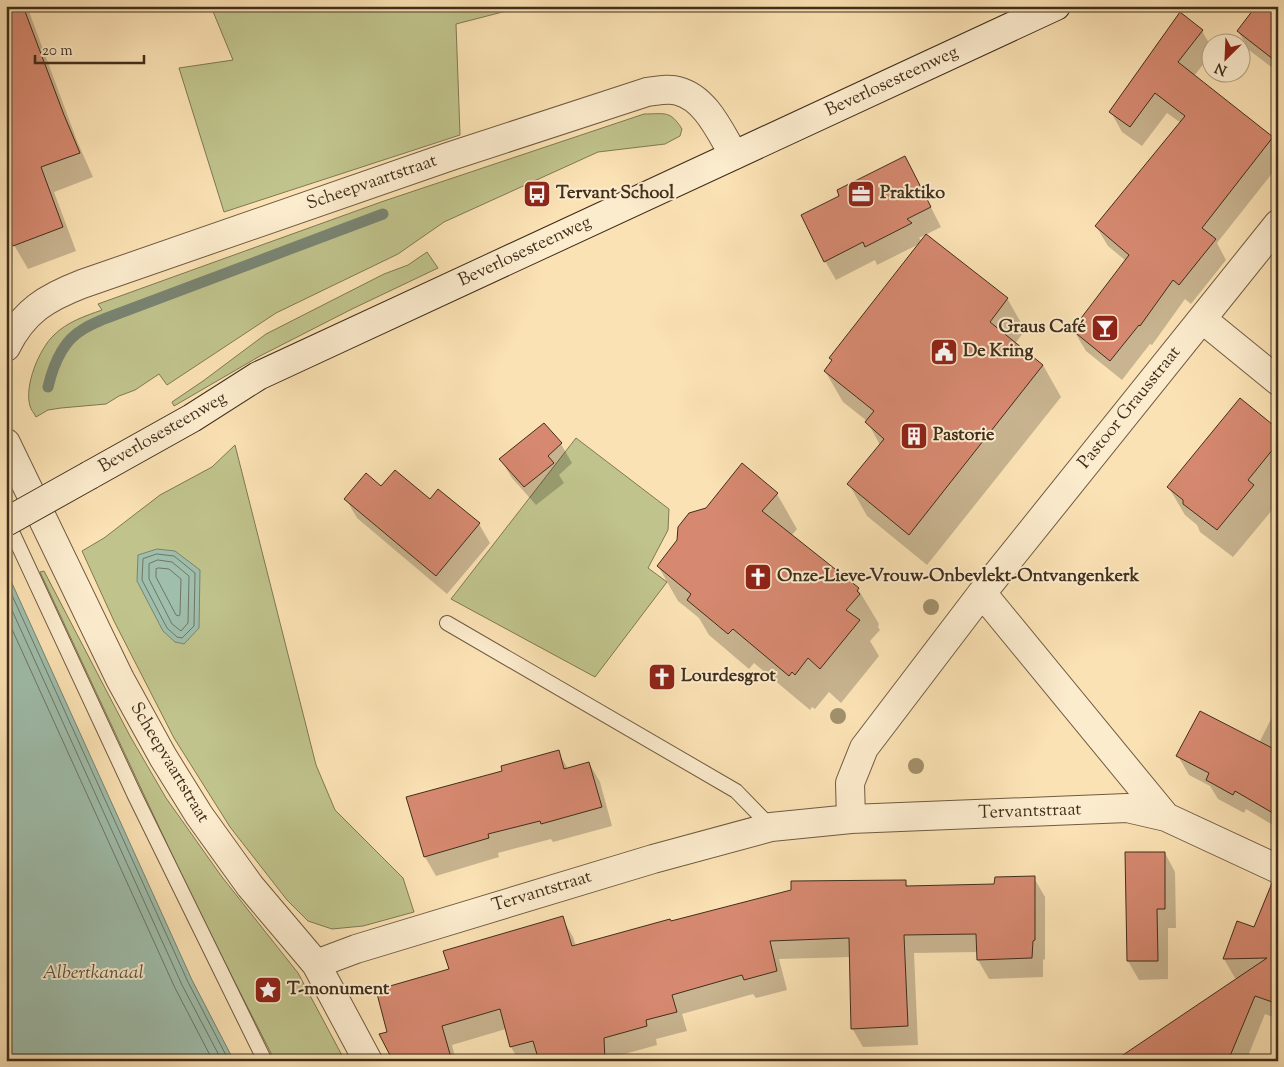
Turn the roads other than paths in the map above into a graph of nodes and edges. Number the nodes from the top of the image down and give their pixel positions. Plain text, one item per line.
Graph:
1 (1056, 6) edge
2 (734, 154) junction
3 (1278, 224) edge
4 (1202, 318) junction
5 (6, 347) edge
6 (1278, 381) edge
7 (6, 443) edge
8 (6, 520) edge
9 (982, 593) junction
10 (447, 623) dead end
11 (1166, 817) junction
12 (851, 819) junction
13 (771, 827) junction
14 (1278, 869) edge
15 (316, 964) junction
16 (265, 1061) edge
17 (368, 1061) edge

1 - 2 street, Beverlosesteenweg
2 - 5 street, Scheepvaartstraat
2 - 8 street, Beverlosesteenweg, bridge
3 - 4 street, Pastoor Grausstraat
4 - 6 street
4 - 9 street, Pastoor Grausstraat
7 - 15 street, Scheepvaartstraat
8 - 16 lane
9 - 11 street
9 - 12 street, Pastoor Grausstraat
10 - 13 lane
11 - 12 street, Tervantstraat
11 - 14 street, Tervantstraat
12 - 13 street, Tervantstraat
13 - 15 street, Tervantstraat
15 - 17 street, Scheepvaartstraat

